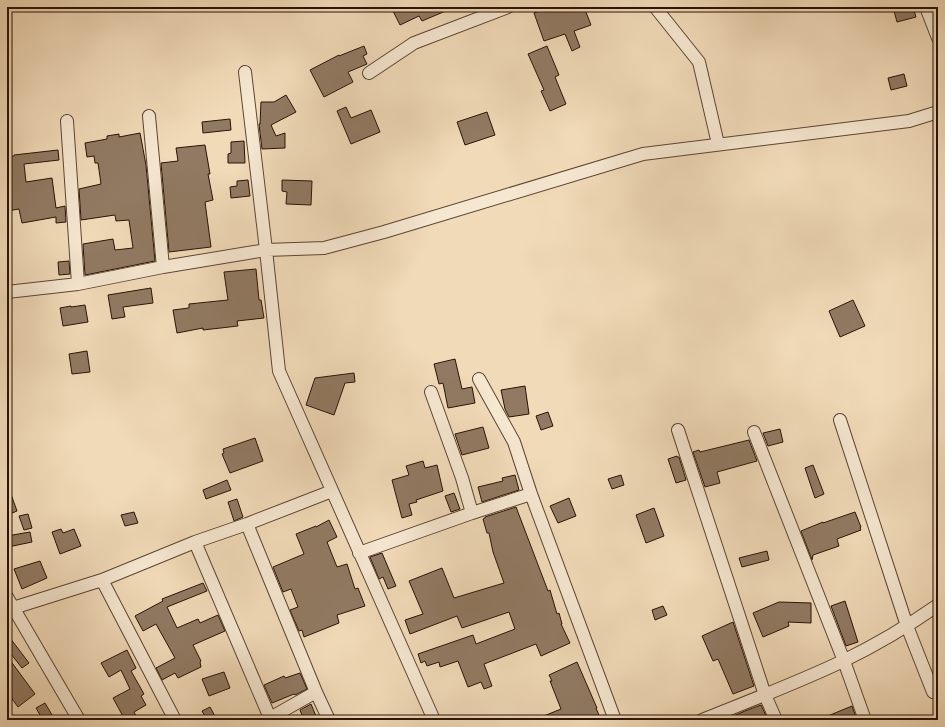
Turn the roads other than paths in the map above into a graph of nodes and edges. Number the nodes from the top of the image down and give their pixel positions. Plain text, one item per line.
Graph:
1 (508, 7) edge
2 (655, 7) edge
3 (926, 7) edge
4 (938, 38) edge
5 (245, 72) dead end
6 (369, 73) dead end
7 (938, 112) edge
8 (149, 116) dead end
9 (67, 121) dead end
10 (718, 144) junction
11 (266, 250) junction
12 (163, 267) junction
13 (78, 284) junction
14 (7, 292) edge
15 (479, 378) dead end
16 (431, 392) dead end
17 (840, 420) dead end
18 (678, 430) dead end
19 (754, 432) dead end
20 (332, 491) junction
21 (531, 494) junction
22 (472, 513) junction
23 (247, 524) junction
24 (195, 542) junction
25 (359, 553) junction
26 (102, 580) junction
27 (7, 597) edge
28 (938, 605) edge
29 (13, 608) junction
30 (907, 626) junction
31 (844, 661) junction
32 (316, 692) junction
33 (932, 692) dead end
34 (765, 695) junction
35 (79, 720) edge
36 (175, 720) edge
37 (329, 720) edge
38 (434, 720) edge
39 (615, 720) edge
40 (702, 720) edge
41 (776, 720) edge
42 (864, 720) edge

1 - 6 street
2 - 10 street
3 - 4 street
5 - 11 street
7 - 10 street
8 - 12 street
9 - 13 street
10 - 11 street
11 - 12 street
11 - 20 street
12 - 13 street
13 - 14 street
15 - 21 street
16 - 22 street
17 - 30 street
18 - 34 street
19 - 31 street
20 - 23 street
20 - 25 street
21 - 22 street
21 - 39 street
22 - 25 street
23 - 24 street
23 - 32 street
24 - 26 street
24 - 32 street
25 - 38 street
26 - 29 street
26 - 36 street
27 - 29 street
28 - 30 street
29 - 35 street
30 - 31 street
30 - 33 street
31 - 34 street
31 - 42 street
32 - 37 street
34 - 40 street
34 - 41 street

